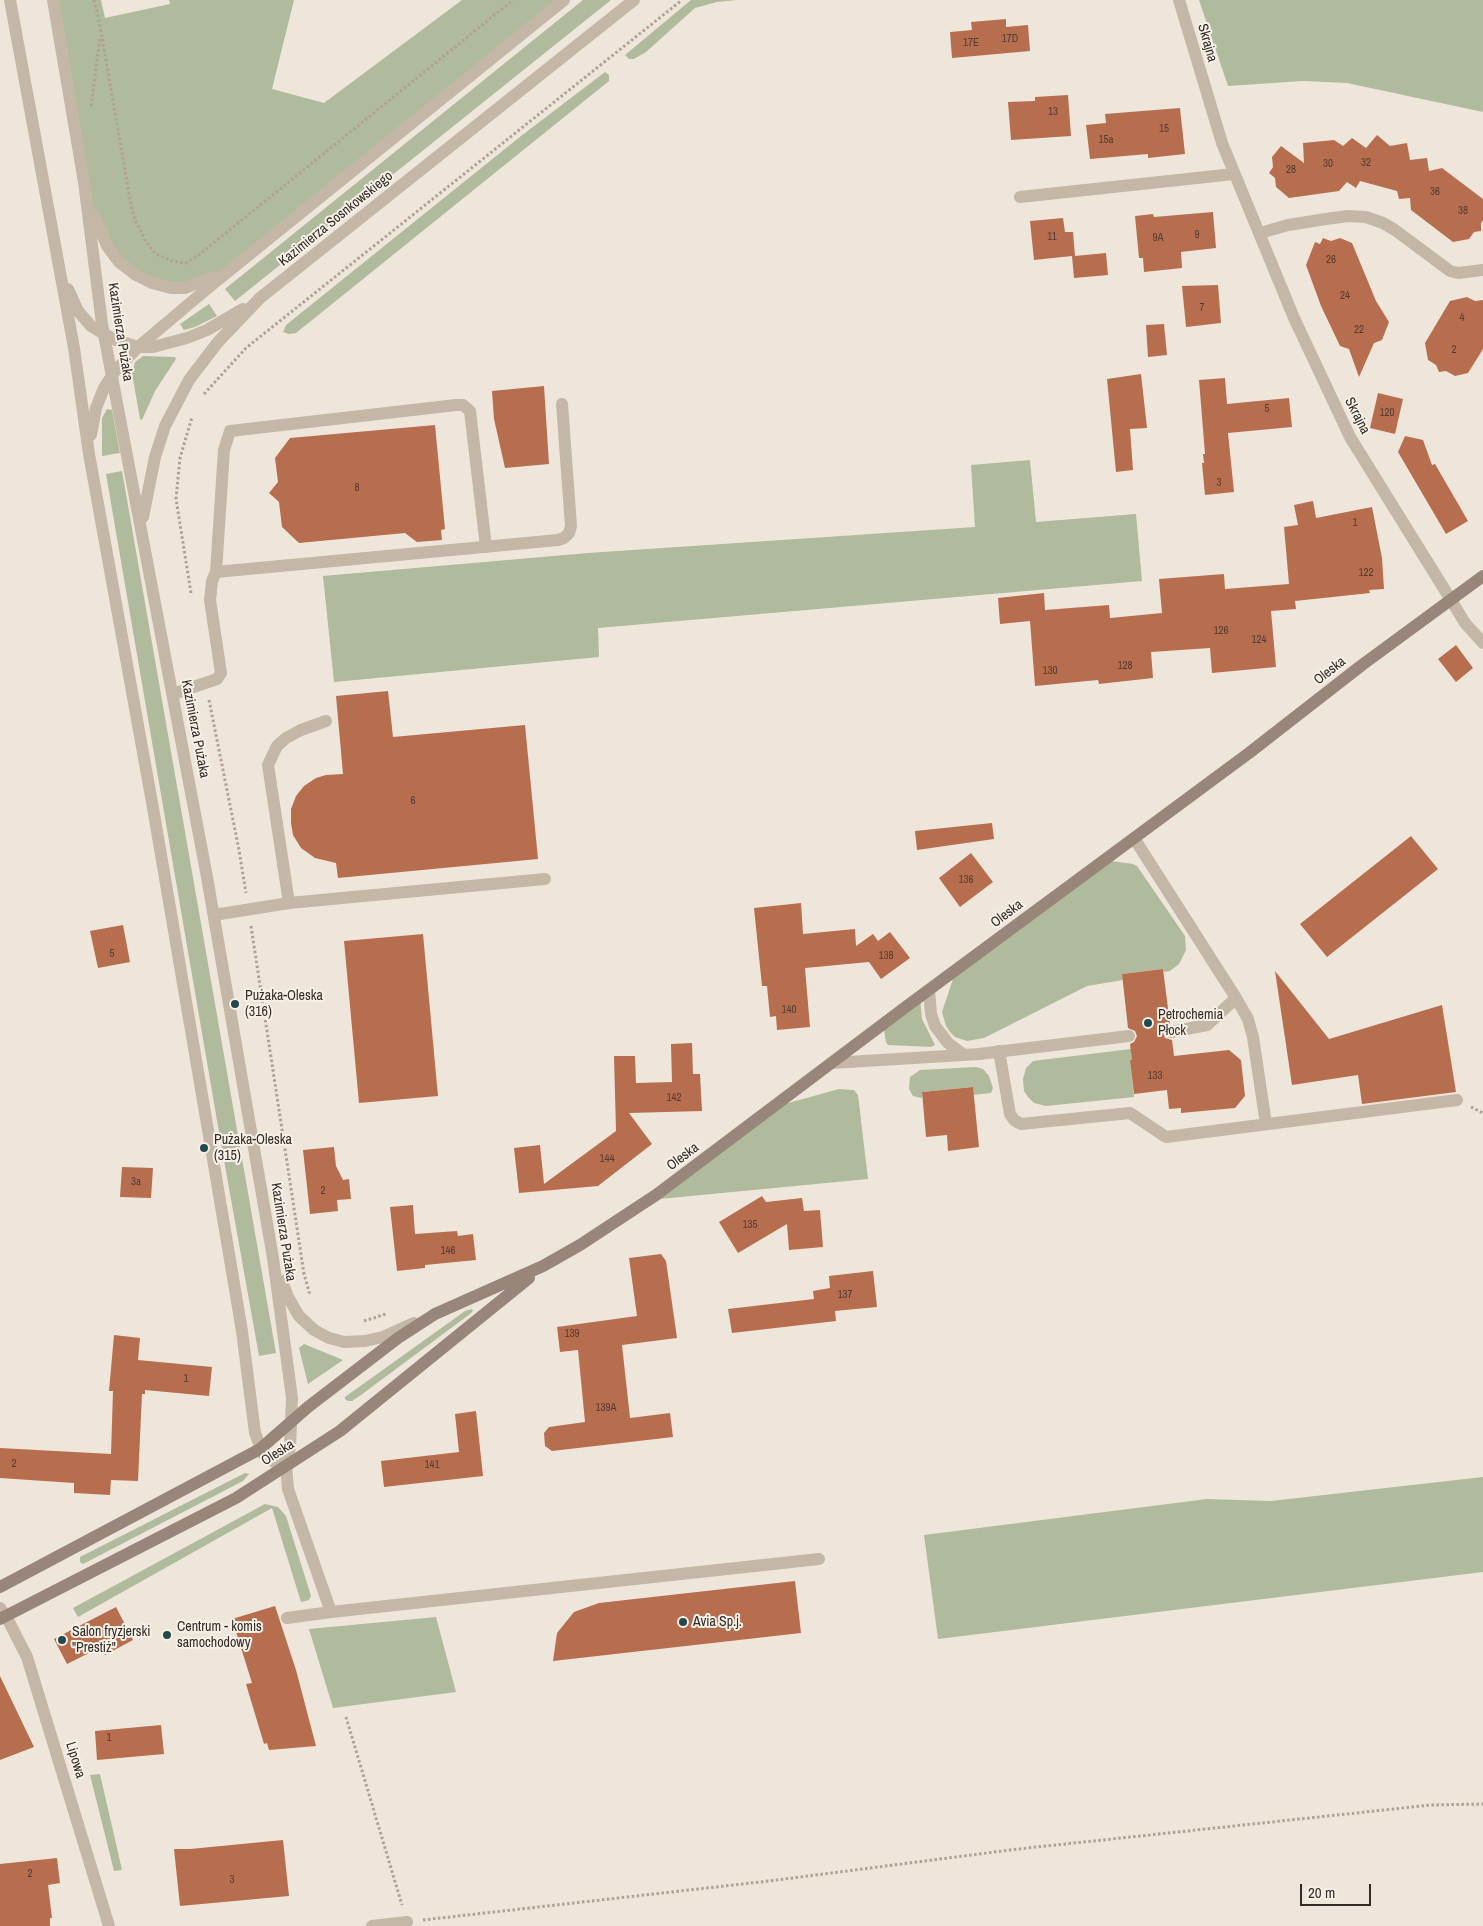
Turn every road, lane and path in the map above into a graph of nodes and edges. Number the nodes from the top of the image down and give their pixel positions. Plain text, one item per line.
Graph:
1 (10, 0) edge
2 (53, 0) edge
3 (94, 0) edge
4 (513, 0) edge
5 (564, 0) edge
6 (634, 0) edge
7 (682, 0) edge
8 (1179, 0) edge
9 (101, 34) junction
10 (91, 108) dead end
11 (1234, 174) junction
12 (84, 182) junction
13 (1020, 197) dead end
14 (1260, 233) junction
15 (240, 262) junction
16 (59, 267) junction
17 (1483, 270) edge
18 (260, 298) junction
19 (104, 334) junction
20 (138, 347) junction
21 (112, 375) junction
22 (202, 397) dead end
23 (562, 404) dead end
24 (192, 413) dead end
25 (89, 454) junction
26 (141, 524) junction
27 (486, 547) junction
28 (216, 572) junction
29 (1483, 576) edge
30 (191, 595) dead end
31 (1451, 600) junction
32 (1483, 643) edge
33 (207, 683) junction
34 (173, 694) junction
35 (326, 721) dead end
36 (1134, 838) junction
37 (545, 879) dead end
38 (289, 903) junction
39 (248, 909) junction
40 (214, 915) junction
41 (929, 990) junction
42 (1236, 998) junction
43 (1171, 1032) dead end
44 (1129, 1036) dead end
45 (999, 1051) junction
46 (964, 1055) junction
47 (832, 1063) junction
48 (1458, 1100) dead end
49 (1266, 1124) junction
50 (274, 1258) junction
51 (543, 1266) junction
52 (310, 1297) dead end
53 (391, 1312) dead end
54 (435, 1314) junction
55 (358, 1323) dead end
56 (292, 1420) junction
57 (260, 1449) junction
58 (286, 1465) junction
59 (819, 1558) dead end
60 (0, 1587) edge
61 (330, 1612) junction
62 (2, 1614) edge
63 (287, 1618) dead end
64 (346, 1717) dead end
65 (1483, 1804) edge
66 (407, 1922) junction
67 (109, 1926) edge
68 (372, 1926) edge

1 - 16 street
2 - 12 street, Kazimierza Pużaka
3 - 9 path
4 - 9 path
5 - 15 street, Kazimierza Sosnkowskiego
6 - 18 street, Kazimierza Sosnkowskiego
7 - 22 path
8 - 11 street, Skrajna
9 - 10 path
11 - 13 street
11 - 14 street, Skrajna
12 - 15 street
12 - 19 street, Kazimierza Pużaka
14 - 17 street
14 - 31 street, Skrajna
15 - 20 street, Kazimierza Sosnkowskiego
16 - 19 street
16 - 25 street
18 - 20 street
18 - 26 street, Kazimierza Sosnkowskiego
19 - 20 street
19 - 21 street, Kazimierza Pużaka
20 - 21 street, Kazimierza Sosnkowskiego
21 - 25 street, Kazimierza Sosnkowskiego
21 - 26 street, Kazimierza Pużaka
23 - 27 street
24 - 30 path
25 - 57 street
26 - 34 street, Kazimierza Pużaka
27 - 28 street
27 - 28 street
28 - 33 street
29 - 31 main road, Oleska
31 - 32 street, Skrajna
31 - 36 main road, Oleska
33 - 34 street
33 - 39 path
34 - 40 street, Kazimierza Pużaka
35 - 38 street
36 - 41 main road, Oleska
36 - 42 street
37 - 38 street
38 - 39 street
39 - 40 street
39 - 52 path
40 - 50 street, Kazimierza Pużaka
41 - 46 street
41 - 47 main road, Oleska
42 - 43 street
42 - 49 street
44 - 45 street
45 - 46 street
45 - 49 street
46 - 47 street
47 - 51 main road, Oleska
48 - 49 street
50 - 54 street
50 - 56 street, Kazimierza Pużaka
51 - 54 main road, Oleska
51 - 58 main road, Oleska
53 - 55 path
54 - 56 main road, Oleska
56 - 57 main road, Oleska
56 - 58 street, Kazimierza Pużaka
57 - 58 street
57 - 60 main road, Oleska
58 - 61 street, Kazimierza Pużaka
58 - 62 main road, Oleska
59 - 61 street
61 - 63 street
62 - 67 street, Lipowa
64 - 66 path
65 - 66 path
66 - 68 street

